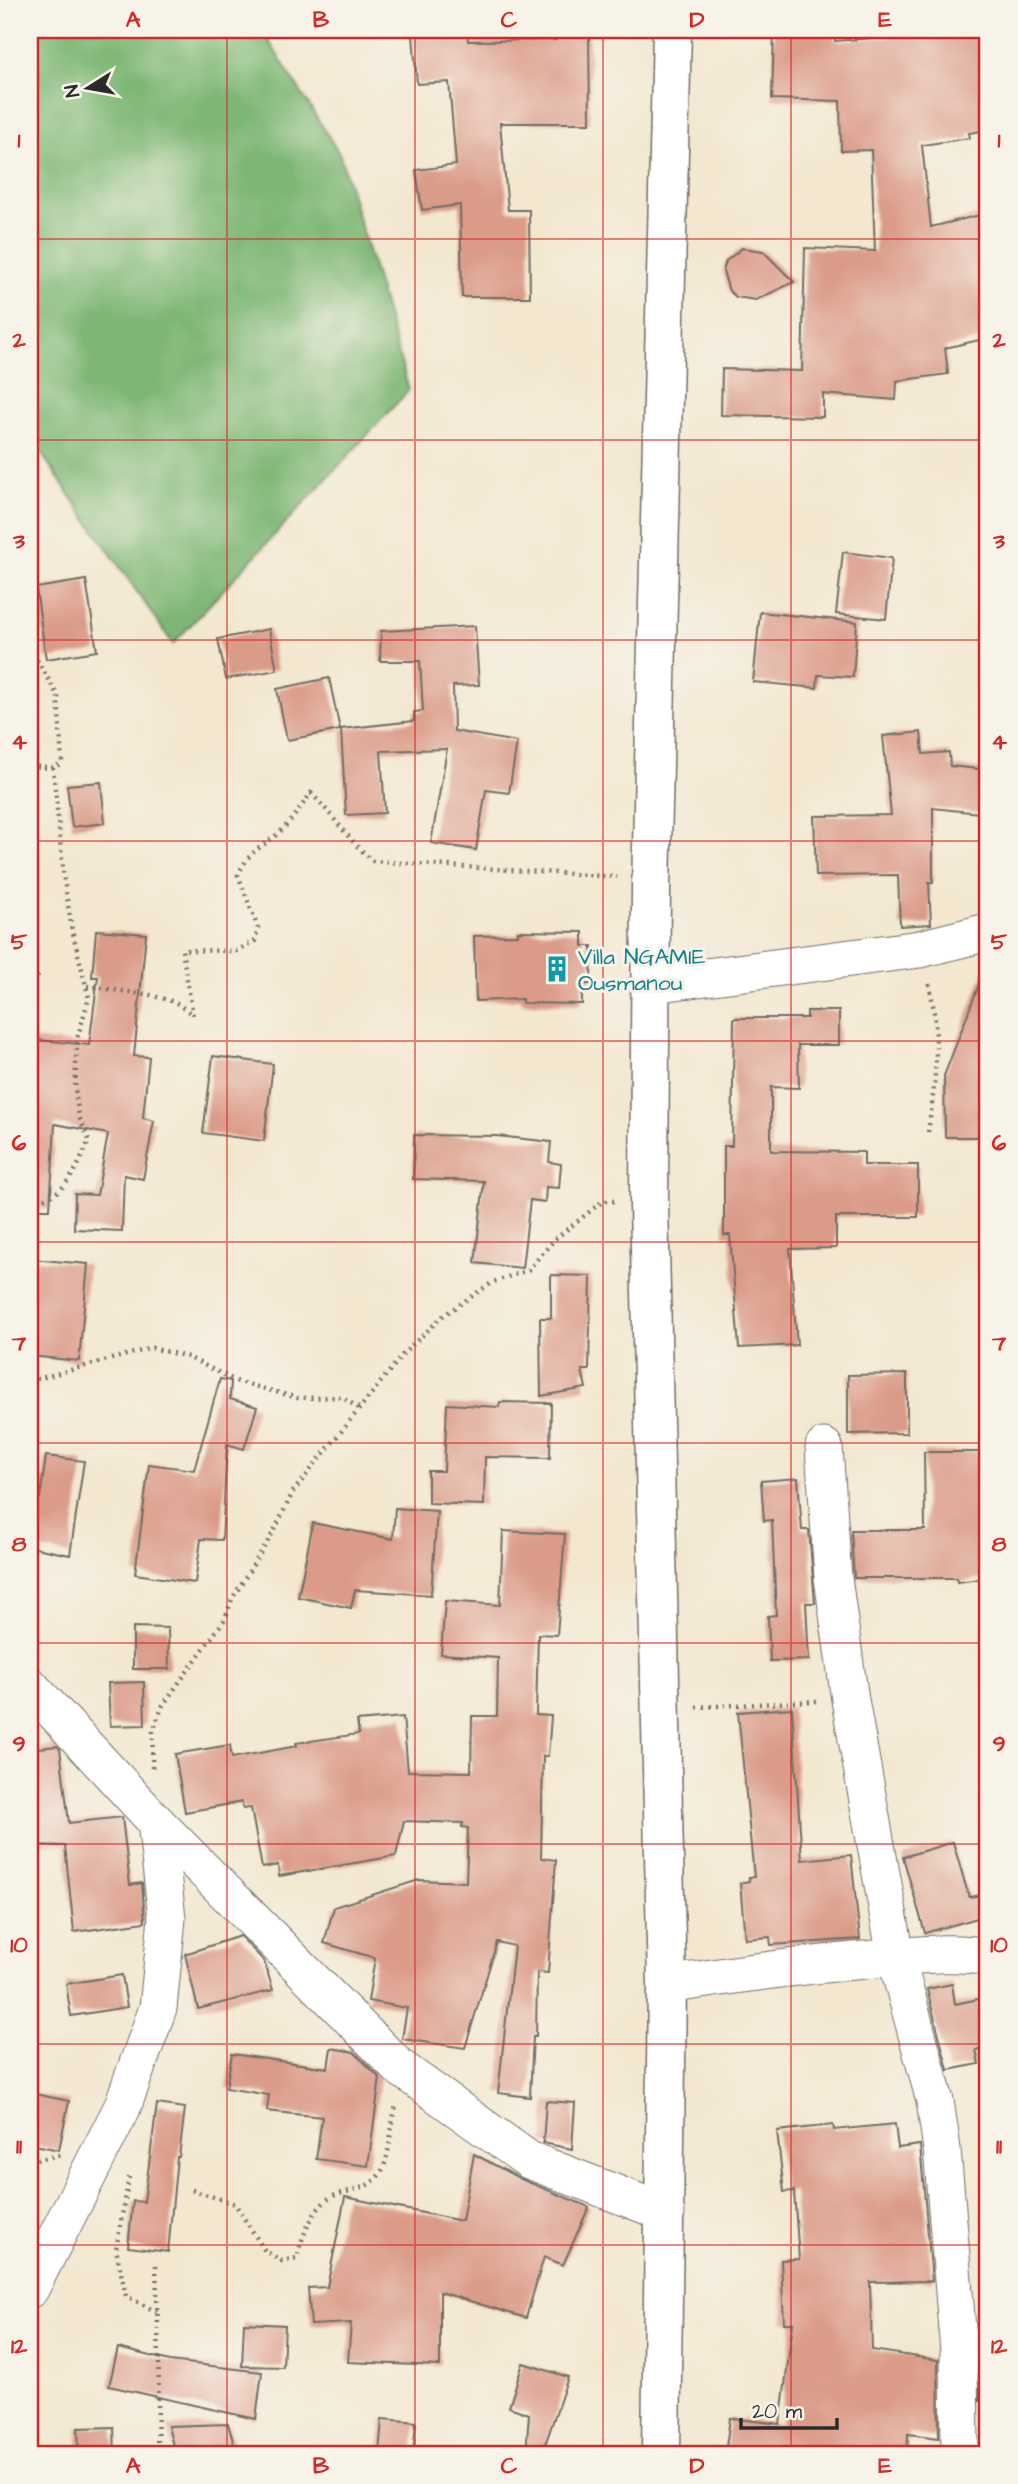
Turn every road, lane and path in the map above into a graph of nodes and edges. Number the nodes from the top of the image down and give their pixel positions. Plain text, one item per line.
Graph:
1 (672, 30) edge
2 (30, 648) edge
3 (30, 766) edge
4 (54, 768) junction
5 (651, 888) junction
6 (988, 932) edge
7 (920, 949) junction
8 (39, 974) dead end
9 (652, 984) junction
10 (87, 986) junction
11 (30, 989) edge
12 (928, 1132) dead end
13 (30, 1200) edge
14 (649, 1204) junction
15 (30, 1381) edge
16 (361, 1409) junction
17 (824, 1447) dead end
18 (30, 1686) edge
19 (850, 1700) junction
20 (660, 1708) junction
21 (156, 1822) junction
22 (896, 1957) junction
23 (988, 1957) edge
24 (667, 1985) junction
25 (399, 2067) junction
26 (134, 2168) dead end
27 (192, 2190) dead end
28 (666, 2213) junction
29 (156, 2265) dead end
30 (30, 2289) edge
31 (157, 2312) junction
32 (157, 2454) edge
33 (661, 2454) edge
34 (960, 2454) edge

1 - 5 main road
2 - 4 path
3 - 4 path
4 - 10 path
5 - 9 main road
5 - 10 path
6 - 7 street
7 - 9 street
7 - 12 path
8 - 11 path
9 - 14 main road
10 - 13 path
14 - 16 path
14 - 20 main road
15 - 16 path
16 - 21 path
17 - 19 street
18 - 21 street
19 - 20 path
19 - 22 street
20 - 24 main road
21 - 25 street
21 - 30 street
22 - 23 street
22 - 24 street
22 - 34 street
24 - 28 main road
25 - 27 path
25 - 28 street
26 - 31 path
28 - 33 main road
29 - 31 path
31 - 32 path

